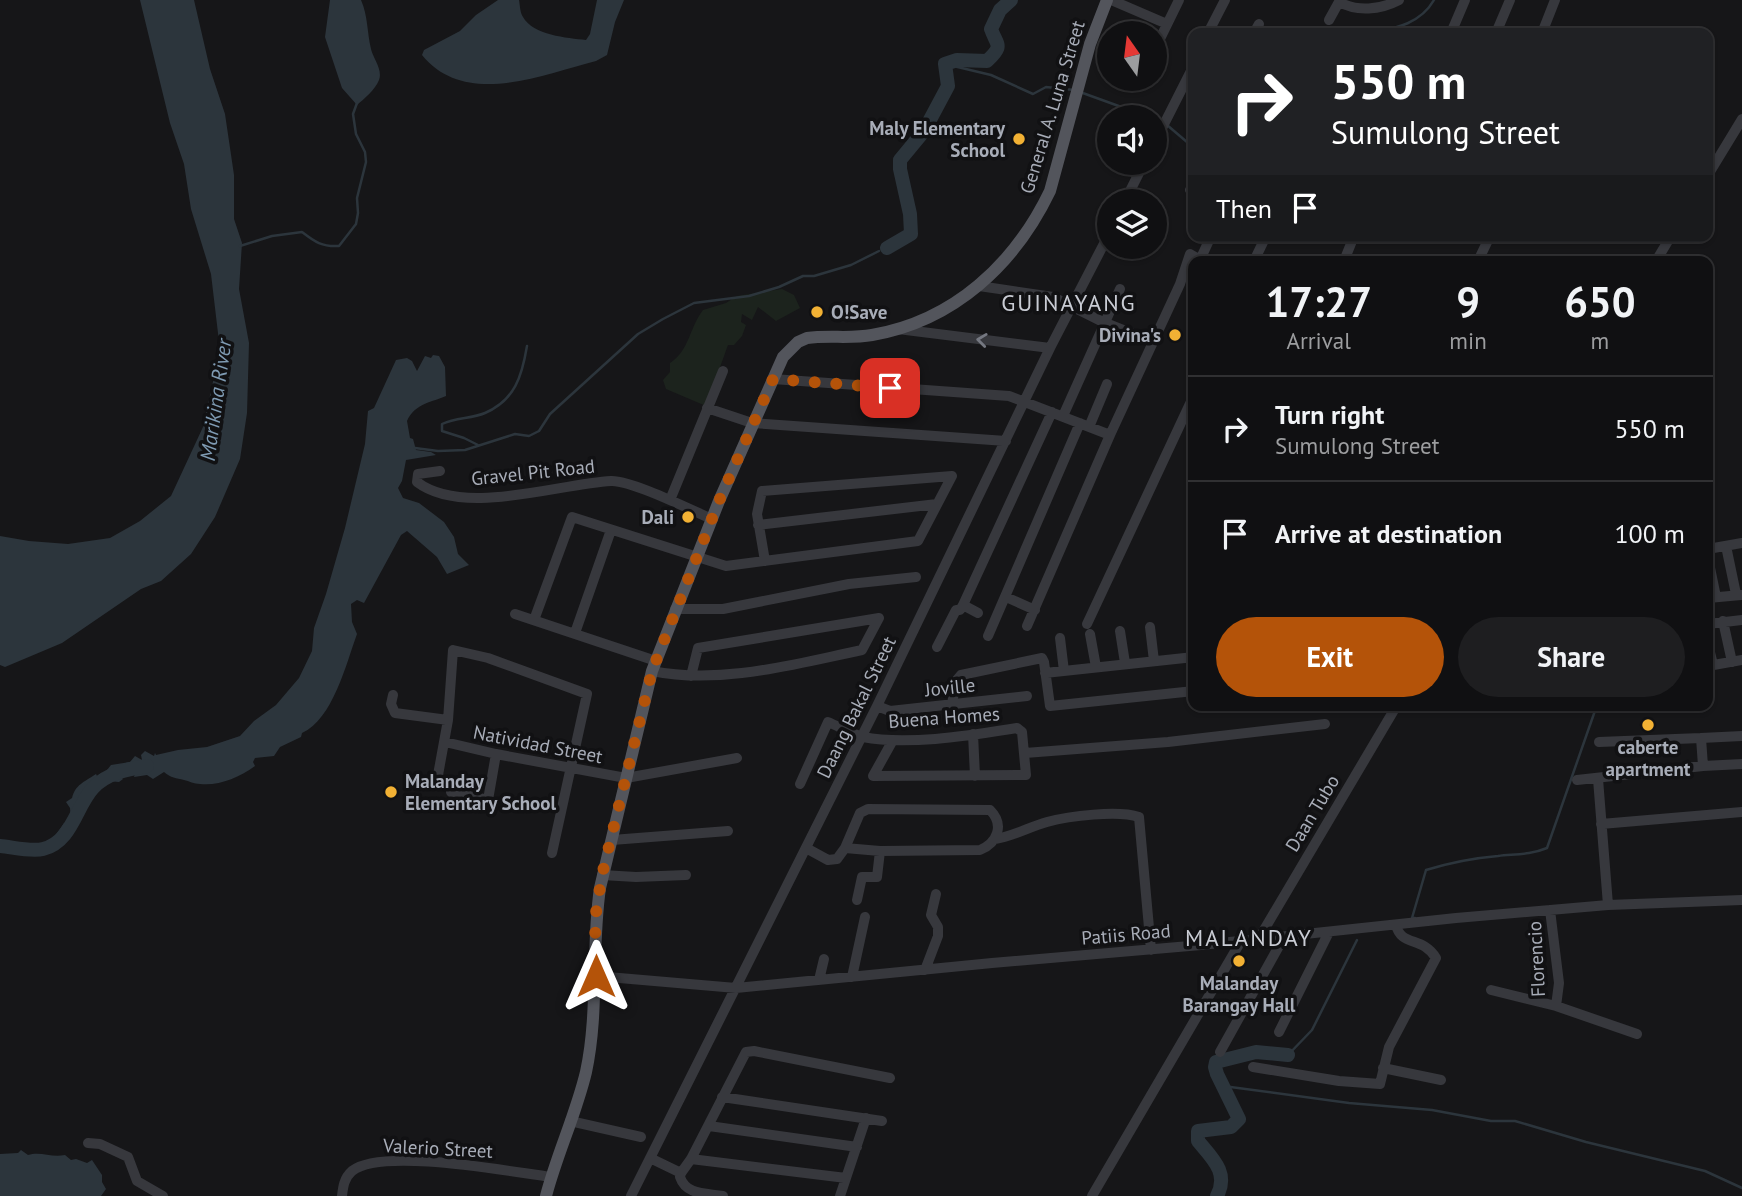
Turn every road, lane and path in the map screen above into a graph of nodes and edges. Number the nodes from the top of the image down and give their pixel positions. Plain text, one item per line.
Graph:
1 (1109, 0) edge
2 (1179, 0) edge
3 (1225, 0) edge
4 (1399, 0) edge
5 (1465, 0) edge
6 (1510, 0) edge
7 (1555, 0) edge
8 (1339, 1) edge
9 (1329, 20) dead end
10 (1160, 21) edge
11 (1167, 24) edge
12 (1211, 28) edge
13 (1453, 28) edge
14 (1498, 28) edge
15 (1544, 28) edge
16 (1188, 77) edge
17 (1742, 119) edge
18 (1167, 120) edge
19 (1713, 167) edge
20 (1097, 258) edge
21 (1188, 260) edge
22 (979, 286) junction
23 (1121, 289) dead end
24 (1072, 307) junction
25 (1103, 323) junction
26 (895, 329) junction
27 (1153, 342) junction
28 (1050, 348) junction
29 (723, 371) dead end
30 (773, 379) junction
31 (1107, 384) dead end
32 (1025, 400) junction
33 (707, 408) junction
34 (1188, 408) edge
35 (1052, 412) junction
36 (1063, 416) junction
37 (752, 423) junction
38 (1084, 425) junction
39 (1110, 435) junction
40 (1006, 441) junction
41 (440, 471) dead end
42 (670, 500) junction
43 (937, 504) junction
44 (712, 519) junction
45 (758, 525) junction
46 (611, 530) junction
47 (1742, 543) edge
48 (1726, 547) junction
49 (1713, 548) edge
50 (697, 556) junction
51 (765, 561) junction
52 (915, 577) dead end
53 (1739, 595) edge
54 (1006, 597) junction
55 (1713, 598) edge
56 (962, 605) junction
57 (675, 609) junction
58 (1034, 610) junction
59 (978, 613) dead end
60 (515, 614) dead end
61 (534, 620) junction
62 (1742, 620) edge
63 (1723, 621) junction
64 (1713, 623) edge
65 (1027, 626) dead end
66 (1150, 627) dead end
67 (1120, 631) dead end
68 (575, 633) junction
69 (988, 636) dead end
70 (1059, 638) dead end
71 (937, 647) dead end
72 (1188, 657) edge
73 (1154, 660) junction
74 (1737, 661) edge
75 (1125, 663) junction
76 (1713, 665) edge
77 (654, 666) junction
78 (1096, 667) junction
79 (1064, 671) junction
80 (1045, 673) junction
81 (691, 676) junction
82 (1188, 692) edge
83 (393, 695) dead end
84 (1027, 696) dead end
85 (953, 704) junction
86 (877, 706) junction
87 (1393, 711) edge
88 (448, 720) junction
89 (1325, 724) dead end
90 (973, 734) junction
91 (1742, 736) edge
92 (862, 737) junction
93 (1701, 738) junction
94 (893, 740) junction
95 (445, 742) junction
96 (1599, 742) dead end
97 (1025, 753) junction
98 (496, 754) junction
99 (737, 758) dead end
100 (1742, 764) edge
101 (1703, 766) junction
102 (572, 769) junction
103 (438, 775) dead end
104 (975, 776) junction
105 (625, 778) junction
106 (1598, 779) junction
107 (1577, 780) dead end
108 (800, 784) dead end
109 (451, 792) dead end
110 (1742, 812) edge
111 (1601, 824) junction
112 (727, 831) dead end
113 (995, 838) junction
114 (612, 840) junction
115 (806, 848) junction
116 (845, 848) junction
117 (880, 851) junction
118 (552, 853) dead end
119 (602, 875) junction
120 (686, 875) dead end
121 (936, 894) dead end
122 (857, 900) dead end
123 (1742, 900) edge
124 (1608, 905) junction
125 (1550, 910) junction
126 (865, 917) dead end
127 (1396, 925) junction
128 (1329, 932) junction
129 (1284, 937) junction
130 (1258, 940) junction
131 (1241, 941) junction
132 (1151, 950) junction
133 (824, 959) dead end
134 (925, 970) junction
135 (596, 976) junction
136 (852, 977) junction
137 (820, 980) junction
138 (736, 988) junction
139 (1491, 990) dead end
140 (1556, 1006) junction
141 (1279, 1032) dead end
142 (1637, 1034) dead end
143 (1220, 1052) dead end
144 (1253, 1067) dead end
145 (1383, 1068) junction
146 (890, 1078) dead end
147 (1441, 1080) dead end
148 (722, 1097) junction
149 (866, 1118) junction
150 (570, 1121) junction
151 (882, 1121) dead end
152 (709, 1126) junction
153 (640, 1137) dead end
154 (88, 1143) dead end
155 (857, 1147) junction
156 (650, 1158) junction
157 (691, 1159) junction
158 (681, 1173) junction
159 (551, 1177) junction
160 (846, 1178) junction
161 (163, 1196) edge
162 (342, 1196) edge
163 (546, 1196) edge
164 (631, 1196) edge
165 (723, 1196) edge
166 (840, 1196) edge
167 (1092, 1196) edge

1 - 10 street
1 - 22 main road, General A. Luna Street
2 - 11 street
3 - 12 street
4 - 8 street
5 - 13 street
6 - 14 street
7 - 15 street
8 - 9 street
16 - 18 street
17 - 19 street
20 - 24 street, Daang Bakal Street
21 - 27 street
22 - 24 street
22 - 26 main road, General A. Luna Street
23 - 25 street
24 - 25 street
24 - 28 street, Daang Bakal Street
25 - 27 street
25 - 36 street
28 -> 26 street
26 - 30 main road, General A. Luna Street
27 - 39 street
28 - 32 street, Daang Bakal Street
29 - 33 street
30 - 32 street
30 - 37 main road, General A. Luna Street
31 - 38 street
32 - 35 street
32 - 40 street, Daang Bakal Street
33 - 37 street
33 - 42 street
34 - 78 street
35 - 36 street
35 - 56 street
36 - 38 street
37 - 40 street
37 - 44 main road, General A. Luna Street
38 - 39 street
38 - 54 street
39 - 58 street
40 - 86 street, Daang Bakal Street
41 - 42 street, Gravel Pit Road
42 - 44 street, Gravel Pit Road
43 - 45 street
43 - 45 street
43 - 51 street
44 - 50 main road, General A. Luna Street
45 - 51 street
46 - 50 street
46 - 61 street
46 - 68 street
47 - 48 street
48 - 49 street
48 - 53 street
50 - 51 street
50 - 57 main road, General A. Luna Street
52 - 57 street
53 - 55 street
54 - 58 street
54 - 69 street
56 - 59 street
56 - 71 street
57 - 77 main road, General A. Luna Street
58 - 65 street
60 - 61 street
61 - 68 street
62 - 63 street
63 - 64 street
63 - 74 street
66 - 73 street
67 - 75 street
68 - 77 street
70 - 79 street
72 - 73 street
73 - 75 street
74 - 76 street
75 - 78 street
77 - 81 street
77 - 105 main road, General A. Luna Street
78 - 79 street
79 - 80 street
80 - 82 street
80 - 85 street
81 - 81 street
83 - 88 street
84 - 85 street, Joville
85 - 86 street, Joville
86 - 92 street, Daang Bakal Street
87 - 130 street, Daan Tubo
88 - 95 street
88 - 102 street
89 - 97 street
90 - 94 street, Buena Homes
90 - 97 street, Buena Homes
90 - 104 street
91 - 93 street
92 - 94 street, Buena Homes
92 - 108 street, Buena Homes
92 - 115 street, Daang Bakal Street
93 - 96 street
93 - 101 street
94 - 104 street
95 - 98 street, Natividad Street
95 - 103 street
97 - 104 street
98 - 102 street, Natividad Street
98 - 109 street
99 - 105 street, Natividad Street
100 - 101 street
101 - 106 street
102 - 105 street, Natividad Street
102 - 118 street
105 - 114 main road, General A. Luna Street
106 - 107 street
106 - 111 street
110 - 111 street
111 - 124 street
112 - 114 street
113 - 116 street
113 - 117 street
113 - 132 street
114 - 119 main road, General A. Luna Street
115 - 116 street
115 - 138 street, Daang Bakal Street
116 - 117 street
117 - 122 street
119 - 120 street
119 - 135 main road, General A. Luna Street
121 - 134 street
123 - 124 street, Patiis Road
124 - 125 street, Patiis Road
125 - 127 street, Patiis Road
125 - 140 street, Florencio
126 - 136 street
127 - 128 street, Patiis Road
127 - 145 street
128 - 129 street, Patiis Road
128 - 141 street
129 - 130 street, Patiis Road
129 - 143 street
130 - 131 street, Patiis Road
131 - 132 street, Patiis Road
131 - 167 street
132 - 134 street, Patiis Road
133 - 137 street
134 - 136 street, Patiis Road
135 - 138 street, Patiis Road
135 - 150 main road, General A. Luna Street
136 - 137 street, Patiis Road
137 - 138 street, Patiis Road
138 - 156 street, Daang Bakal Street
139 - 140 street
140 - 142 street
144 - 145 street
145 - 147 street
146 - 148 street
148 - 149 street
148 - 152 street
149 - 151 street
149 - 155 street
150 - 153 street
150 - 159 main road, General A. Luna Street
152 - 155 street
152 - 157 street
154 - 161 street
155 - 160 street
156 - 158 street
156 - 164 street, Daang Bakal Street
157 - 158 street
157 - 160 street
158 - 165 street
159 - 162 street, Valerio Street
159 - 163 main road, General A. Luna Street
160 - 166 street

